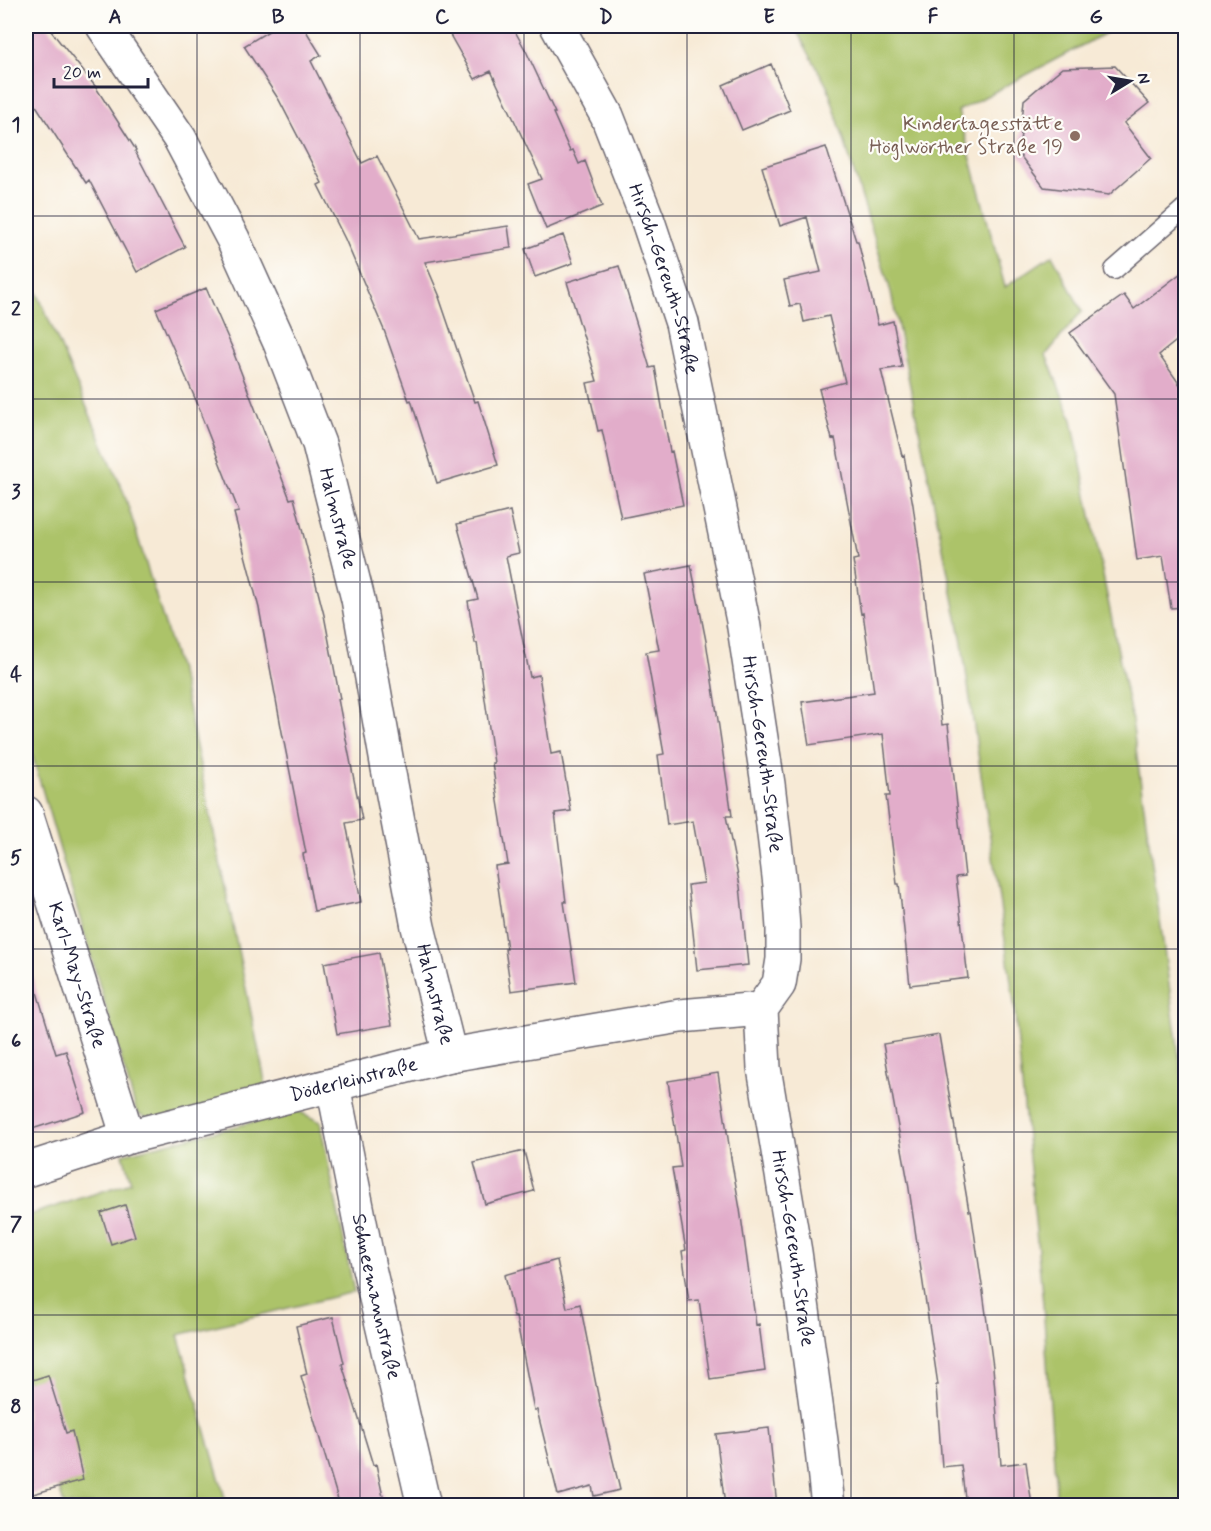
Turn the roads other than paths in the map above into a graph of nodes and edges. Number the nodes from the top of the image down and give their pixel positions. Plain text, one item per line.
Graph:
1 (103, 26) edge
2 (557, 26) edge
3 (1185, 207) edge
4 (1114, 270) dead end
5 (26, 813) edge
6 (760, 1009) junction
7 (450, 1055) junction
8 (333, 1085) junction
9 (128, 1137) junction
10 (26, 1170) edge
11 (423, 1506) edge
12 (828, 1506) edge

1 - 7 street, Halmstraße
2 - 6 street, Hirsch-Gereuth-Straße
3 - 4 lane
5 - 9 street, Karl-May-Straße
6 - 7 street, Döderleinstraße
6 - 12 street, Hirsch-Gereuth-Straße
7 - 8 street, Döderleinstraße
8 - 9 street, Döderleinstraße
8 - 11 street, Schneemannstraße
9 - 10 street, Döderleinstraße

